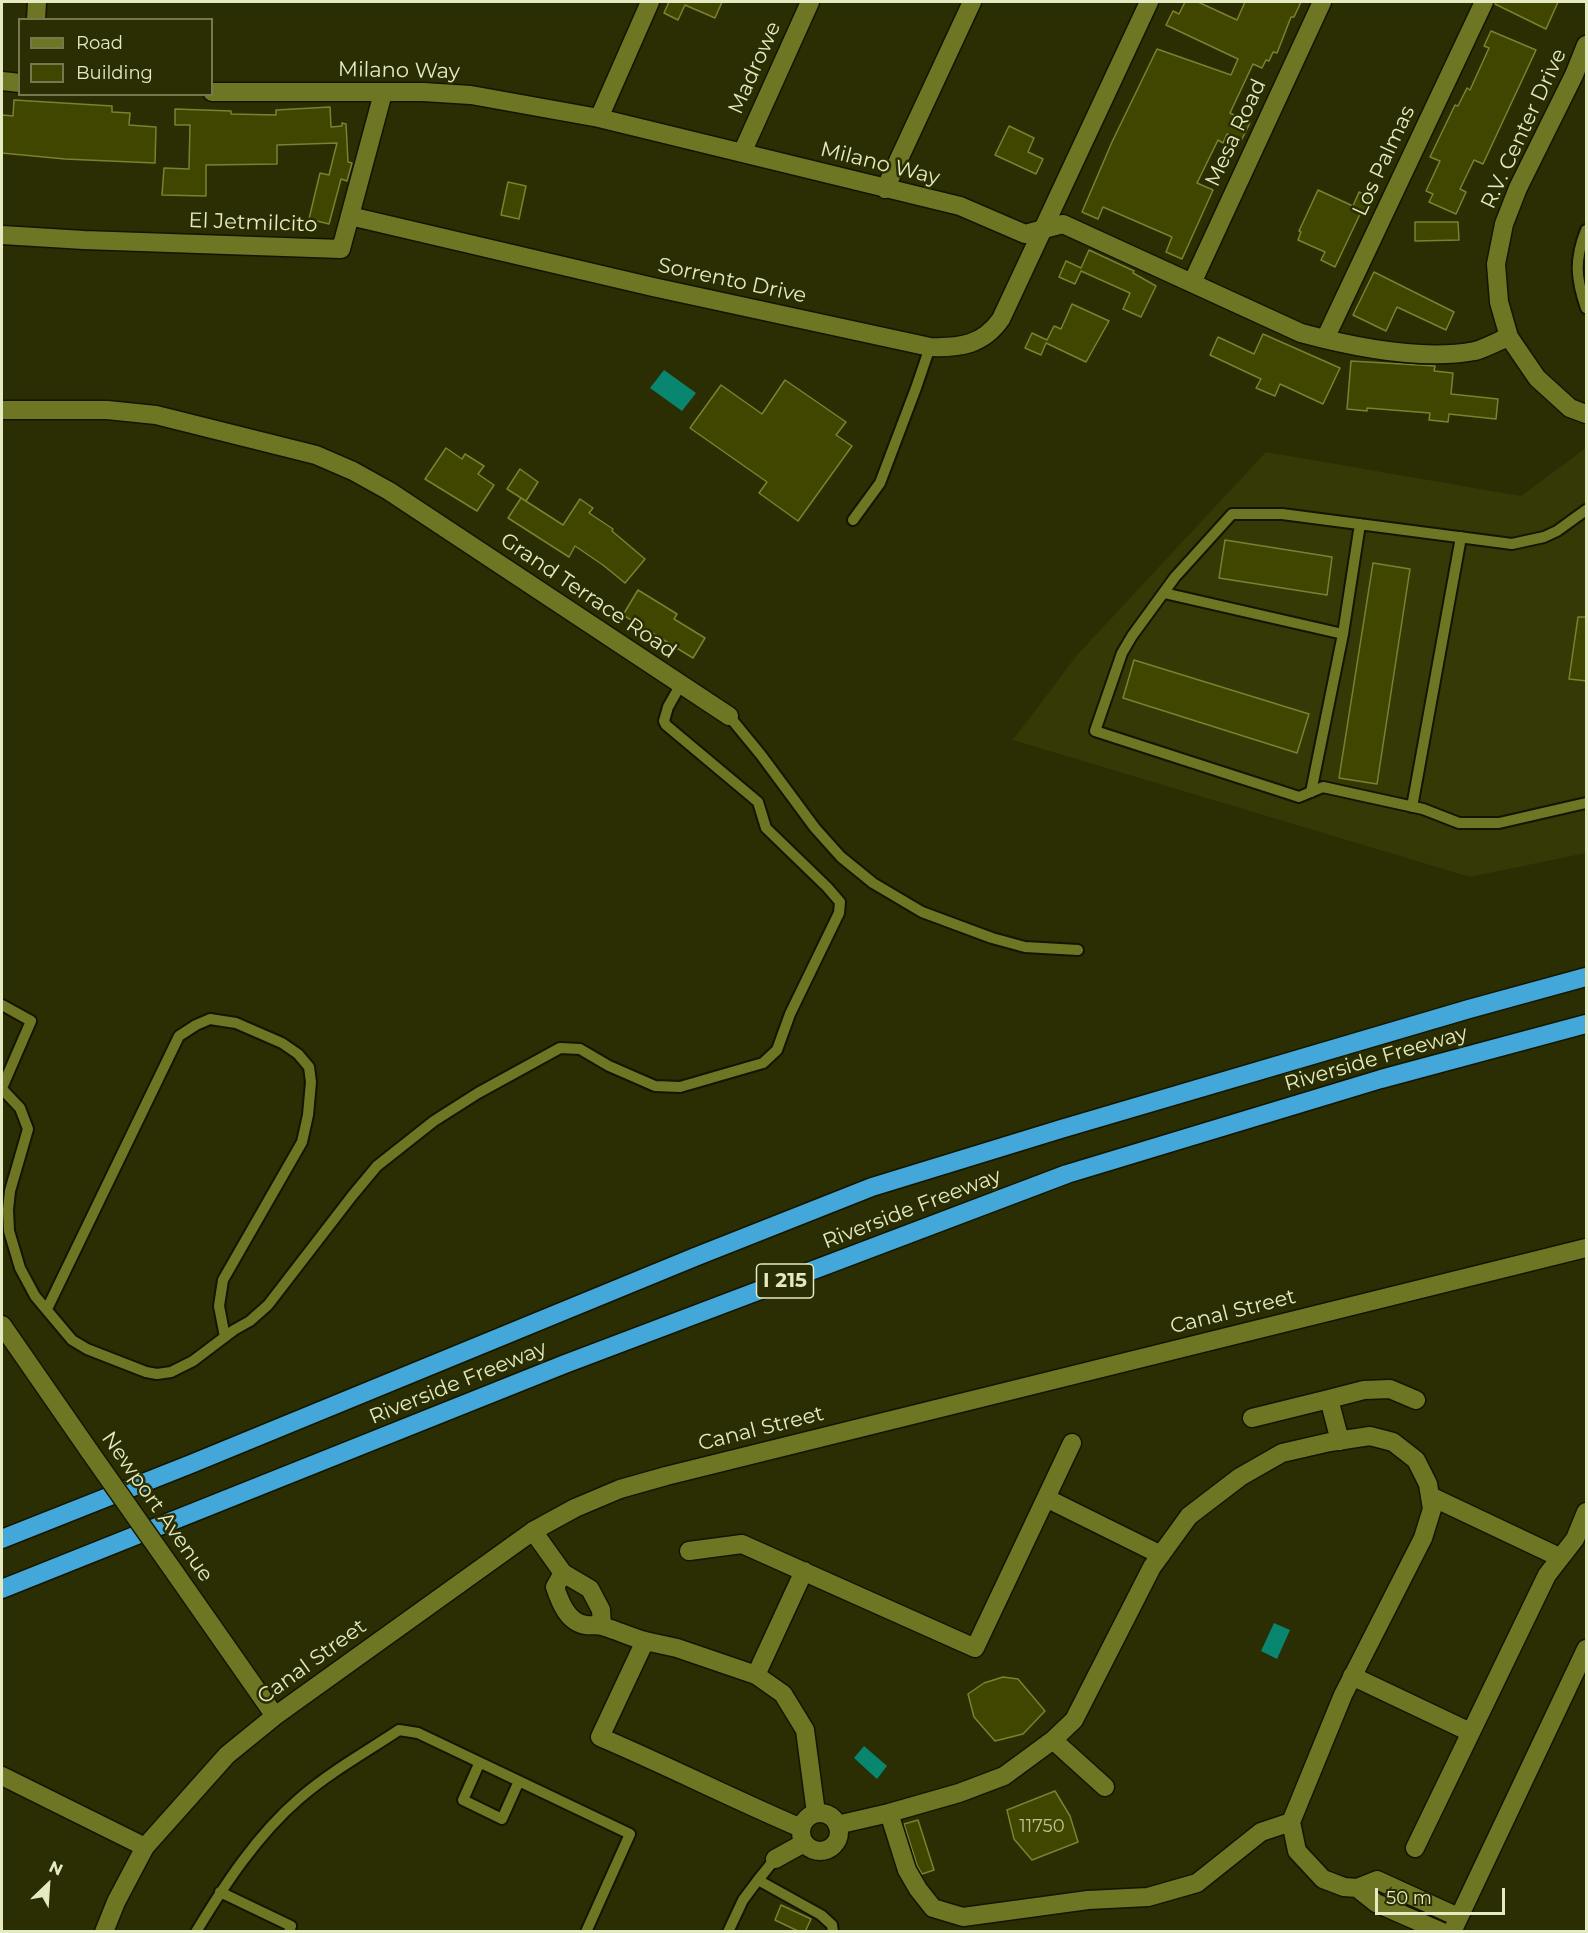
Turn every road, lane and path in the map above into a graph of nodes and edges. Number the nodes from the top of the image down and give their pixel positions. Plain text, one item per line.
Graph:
1 (37, 2) edge
2 (650, 2) edge
3 (810, 2) edge
4 (972, 2) edge
5 (1149, 2) edge
6 (1322, 2) edge
7 (1484, 2) edge
8 (36, 18) edge
9 (1587, 45) edge
10 (2, 81) edge
11 (18, 83) edge
12 (213, 92) edge
13 (383, 93) junction
14 (599, 118) junction
15 (742, 153) junction
16 (885, 189) junction
17 (351, 216) junction
18 (1042, 230) junction
19 (1587, 230) edge
20 (2, 235) edge
21 (1192, 282) junction
22 (1587, 308) edge
23 (1509, 337) junction
24 (1325, 339) junction
25 (930, 347) junction
26 (2, 410) edge
27 (1587, 414) edge
28 (1587, 510) edge
29 (853, 520) dead end
30 (1360, 524) junction
31 (1461, 537) junction
32 (1164, 593) junction
33 (1343, 634) junction
34 (681, 684) junction
35 (729, 716) joint
36 (1311, 792) junction
37 (1587, 803) edge
38 (1412, 807) junction
39 (1078, 950) dead end
40 (1587, 977) edge
41 (2, 1005) edge
42 (1587, 1024) edge
43 (2, 1089) edge
44 (1587, 1248) edge
45 (47, 1309) junction
46 (2, 1325) edge
47 (225, 1337) junction
48 (1329, 1399) junction
49 (1416, 1400) dead end
50 (1252, 1418) dead end
51 (1340, 1441) junction
52 (1072, 1443) dead end
53 (1430, 1496) junction
54 (1046, 1498) junction
55 (1587, 1512) edge
56 (533, 1531) junction
57 (2, 1539) edge
58 (690, 1551) dead end
59 (1161, 1555) junction
60 (1559, 1557) junction
61 (804, 1571) junction
62 (563, 1573) junction
63 (2, 1589) edge
64 (602, 1625) junction
65 (645, 1641) junction
66 (1587, 1649) edge
67 (756, 1675) junction
68 (1352, 1676) junction
69 (275, 1716) junction
70 (1470, 1732) junction
71 (1053, 1740) junction
72 (479, 1764) junction
73 (2, 1776) edge
74 (519, 1782) junction
75 (1105, 1786) dead end
76 (816, 1813) junction
77 (889, 1814) junction
78 (1291, 1822) junction
79 (837, 1825) junction
80 (802, 1836) junction
81 (145, 1846) junction
82 (1416, 1848) dead end
83 (776, 1859) joint
84 (758, 1880) junction
85 (1357, 1888) junction
86 (220, 1892) junction
87 (1455, 1924) edge
88 (104, 1932) edge
89 (196, 1932) edge
90 (289, 1932) edge
91 (586, 1932) edge
92 (728, 1932) edge
93 (833, 1932) edge
94 (1442, 1932) edge

1 - 8 street
2 - 14 street
3 - 15 street, Madrowe
4 - 16 street
5 - 18 street, Sorrento Drive
6 - 21 street, Mesa Road
7 - 24 street, Los Palmas
9 - 23 street, R.V. Center Drive
10 - 11 street
12 - 13 street, Milano Way
13 - 14 street, Milano Way
13 - 17 street, El Jetmilcito
14 - 15 street, Milano Way
15 - 16 street, Milano Way
16 - 18 street, Milano Way
17 - 20 street, El Jetmilcito
17 - 25 street, Sorrento Drive
18 - 21 street, Milano Way
18 - 25 street, Sorrento Drive
19 - 22 lane
21 - 24 street, Milano Way
23 - 24 street, Milano Way
23 - 27 street, R.V. Center Drive
25 - 29 lane
26 - 34 street, Grand Terrace Road
28 - 31 lane
30 - 31 lane
30 - 32 lane
30 - 33 lane
31 - 38 lane
32 - 33 lane
32 - 36 lane
33 - 36 lane
34 - 35 street, Grand Terrace Road
34 - 47 lane
35 - 39 lane, Grand Terrace Road
36 - 38 lane
37 - 38 lane
40 - 57 highway, Riverside Freeway / I 215
41 - 43 lane
42 - 63 highway, Riverside Freeway / I 215
43 - 45 lane
44 - 56 street, Canal Street
45 - 47 lane
45 - 47 lane
46 - 69 street, Newport Avenue, bridge
48 - 49 street
48 - 50 street
48 - 51 street
51 - 53 street
51 - 59 street
52 - 54 street
53 - 60 street
53 - 68 street
54 - 59 street
54 - 61 street
55 - 60 street
56 - 62 street
56 - 69 street, Canal Street
58 - 61 street
59 - 71 street
60 - 70 street
61 - 67 street
62 - 64 street
62 - 64 street
64 - 65 street
65 - 67 street
65 - 80 street
66 - 87 street
67 - 76 street
68 - 70 street
68 - 78 street
69 - 81 street, Canal Street
70 - 82 street
71 - 75 street
71 - 77 street
72 - 74 lane
72 - 74 lane
72 - 86 lane
73 - 81 street
74 - 91 lane
76 - 79 street
76 - 80 street
77 - 78 street
77 - 79 street
78 - 85 street
79 - 80 street
80 - 83 street
81 - 88 street, Canal Street
83 - 84 lane
84 - 92 lane
84 - 93 lane
85 - 87 street
85 - 94 street
86 - 89 lane
86 - 90 lane

